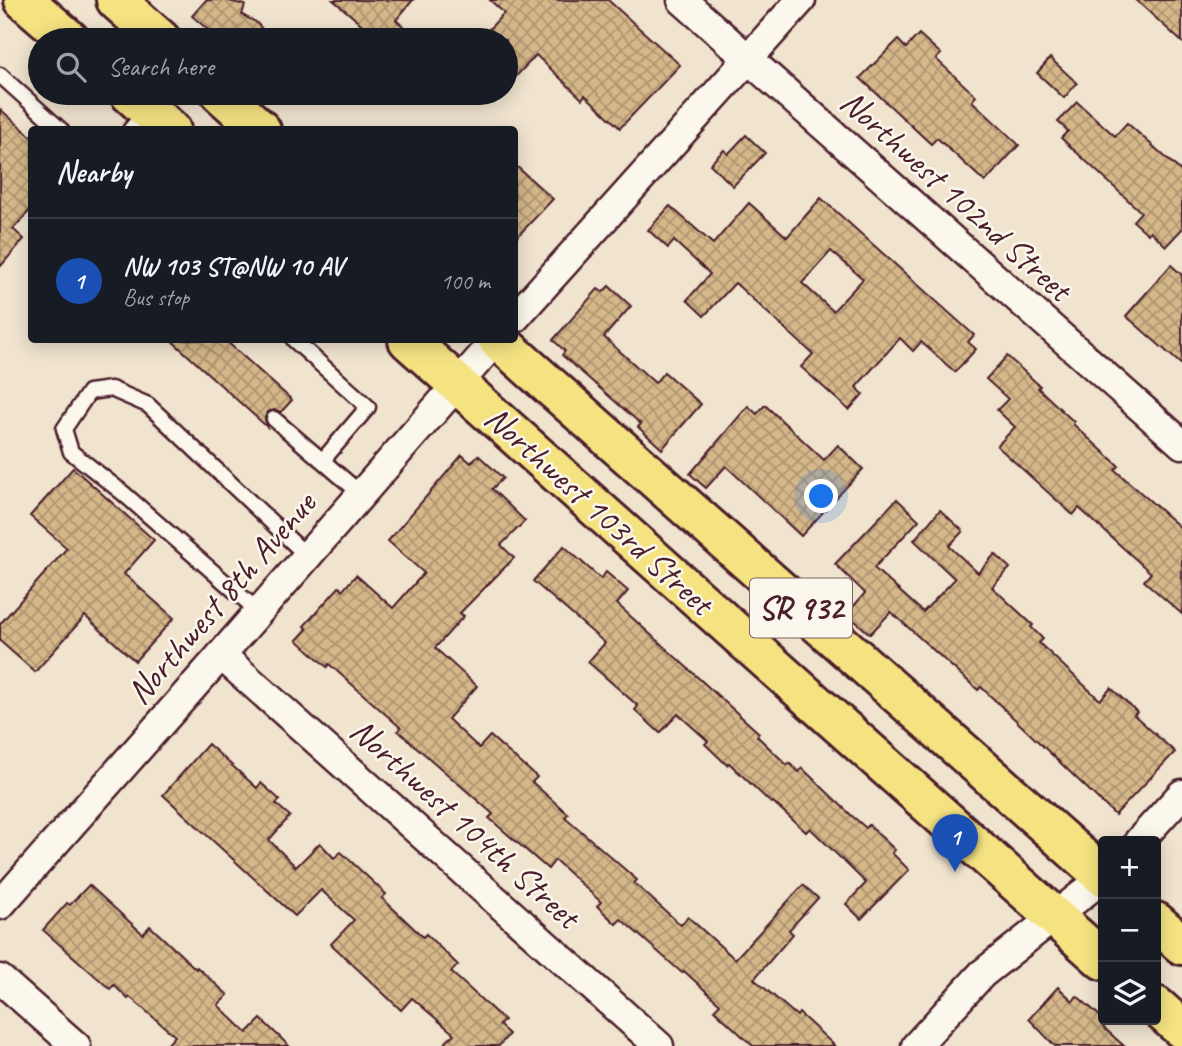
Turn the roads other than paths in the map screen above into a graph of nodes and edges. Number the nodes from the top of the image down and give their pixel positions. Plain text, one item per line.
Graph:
1 (24, 0) edge
2 (116, 0) edge
3 (682, 0) edge
4 (801, 0) edge
5 (56, 28) edge
6 (148, 28) edge
7 (748, 59) junction
8 (0, 75) edge
9 (28, 100) edge
10 (33, 105) edge
11 (233, 105) edge
12 (57, 126) edge
13 (257, 126) edge
14 (518, 315) edge
15 (297, 343) edge
16 (411, 343) edge
17 (494, 343) edge
18 (500, 343) edge
19 (458, 384) junction
20 (274, 419) dead end
21 (1182, 444) edge
22 (323, 460) junction
23 (361, 494) junction
24 (307, 556) junction
25 (259, 612) junction
26 (221, 655) junction
27 (1182, 794) edge
28 (1144, 836) edge
29 (1098, 873) edge
30 (1098, 881) edge
31 (0, 905) edge
32 (1055, 917) junction
33 (1161, 926) edge
34 (1182, 945) edge
35 (1098, 956) edge
36 (0, 979) edge
37 (1161, 1010) edge
38 (1182, 1029) edge
39 (76, 1046) edge
40 (659, 1046) edge
41 (916, 1046) edge

1 - 5 main road
2 - 6 main road
3 - 7 street, Northwest 102nd Street
4 - 7 street
7 - 14 street
7 - 21 street, Northwest 102nd Street
8 - 9 lane
10 - 12 lane
11 - 13 main road
15 - 22 lane
16 - 19 main road, Northwest 103rd Street / SR 932
17 - 19 street, Northwest 8th Avenue
18 - 29 main road, Northwest 103rd Street / SR 932
19 - 23 street, Northwest 8th Avenue
19 - 32 main road, Northwest 103rd Street / SR 932
20 - 22 lane
22 - 23 lane
23 - 24 street, Northwest 8th Avenue
24 - 25 street, Northwest 8th Avenue
24 - 25 lane
25 - 26 street, Northwest 8th Avenue
26 - 31 street, Northwest 8th Avenue
26 - 40 street, Northwest 104th Street
27 - 28 street
30 - 32 street
32 - 35 main road, Northwest 103rd Street / SR 932
32 - 41 street
33 - 34 main road
36 - 39 street
37 - 38 main road

